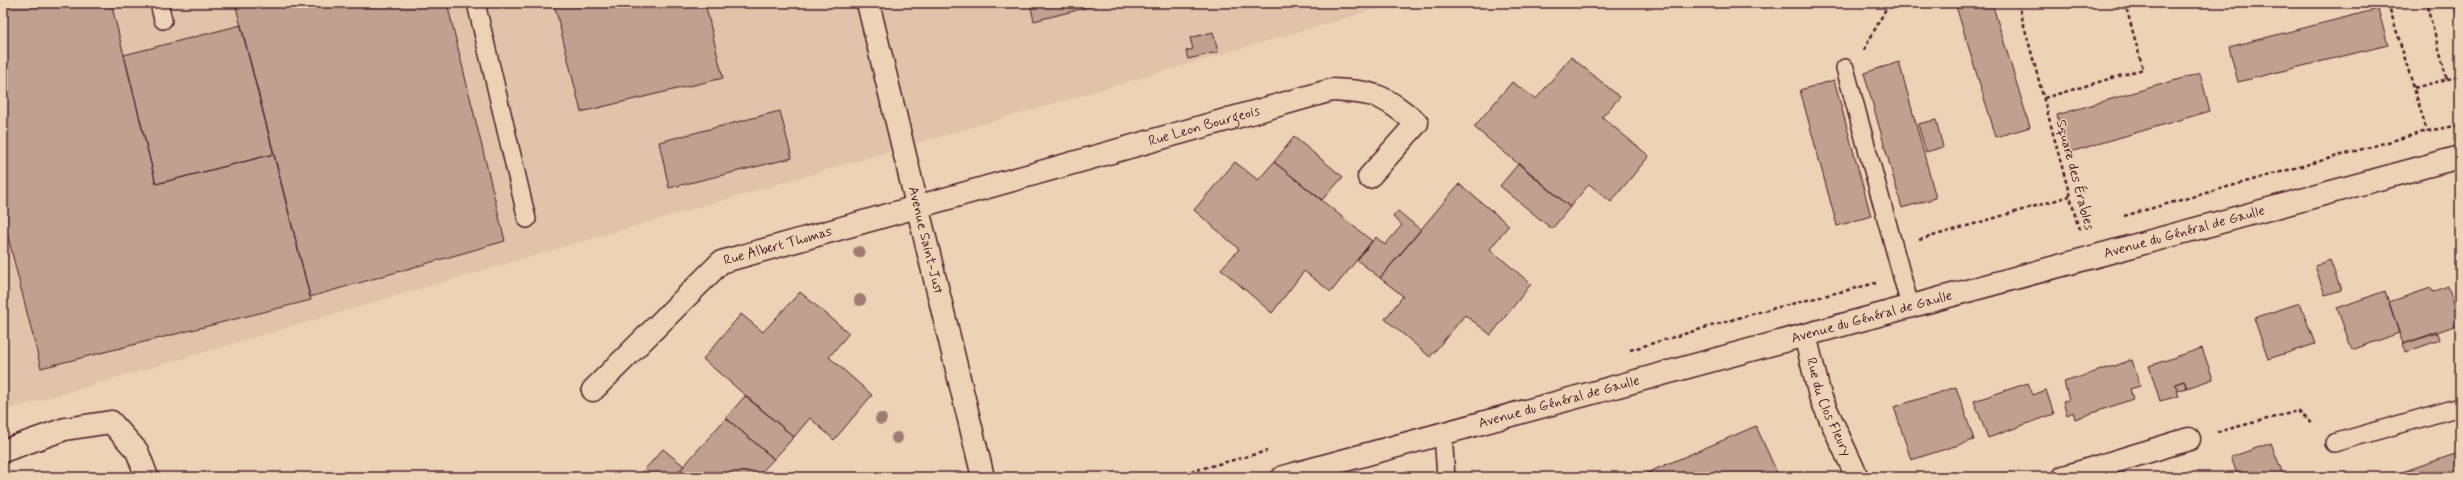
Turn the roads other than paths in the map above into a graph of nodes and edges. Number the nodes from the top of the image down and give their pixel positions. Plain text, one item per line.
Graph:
1 (159, 3) edge
2 (476, 3) edge
3 (868, 3) edge
4 (163, 20) dead end
5 (1845, 68) road end
6 (2460, 156) edge
7 (1369, 178) dead end
8 (917, 207) junction
9 (527, 219) dead end
10 (1910, 306) junction
11 (1805, 335) junction
12 (593, 390) dead end
13 (2460, 407) edge
14 (1443, 434) junction
15 (2189, 439) road end
16 (2334, 443) road end
17 (3, 451) edge
18 (147, 477) edge
19 (983, 477) edge
20 (1283, 477) edge
21 (1446, 477) edge
22 (1857, 477) edge
23 (2064, 477) edge

1 - 4 lane
2 - 9 lane
3 - 8 street, Avenue Saint-Just
5 - 10 lane
6 - 10 street, Avenue du Général de Gaulle
7 - 8 street, Rue Leon Bourgeois
8 - 12 street, Rue Albert Thomas
8 - 19 street, Avenue Saint-Just
10 - 11 street, Avenue du Général de Gaulle
11 - 14 street, Avenue du Général de Gaulle
11 - 22 street, Rue du Clos Fleury
13 - 16 lane
14 - 20 street, Avenue du Général de Gaulle
14 - 21 lane
15 - 23 street
17 - 18 street

